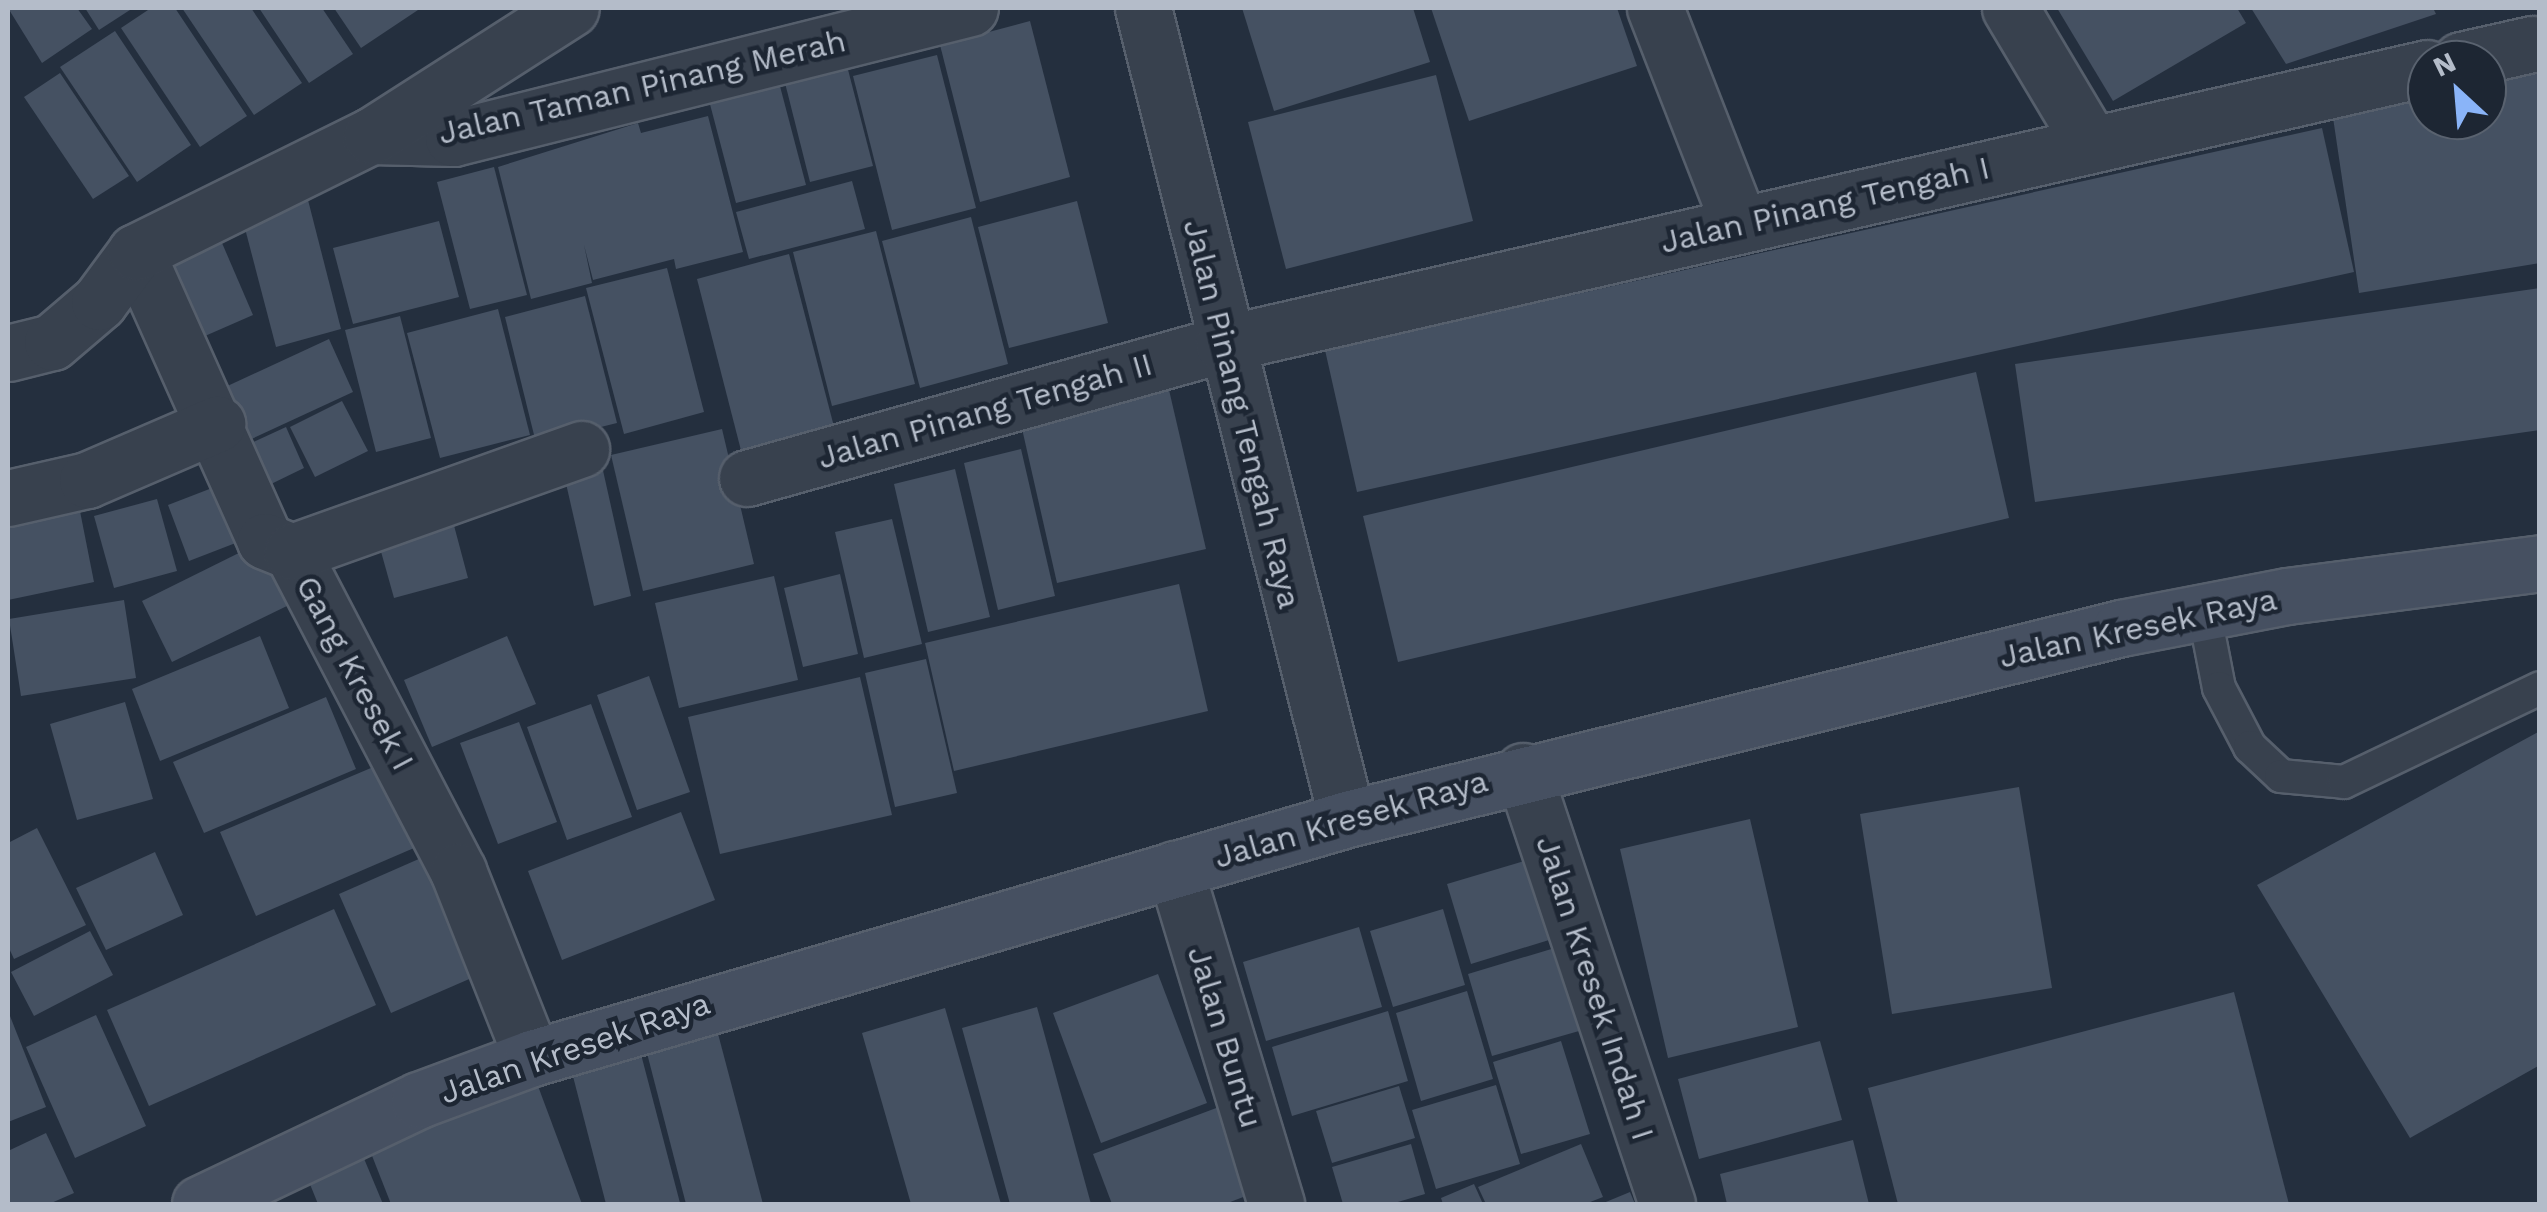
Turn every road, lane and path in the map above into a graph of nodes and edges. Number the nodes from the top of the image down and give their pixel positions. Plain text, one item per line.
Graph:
1 (571, 8) edge
2 (970, 8) edge
3 (1143, 8) edge
4 (1655, 8) edge
5 (2010, 8) edge
6 (2407, 73) edge
7 (371, 136) junction
8 (2091, 144) junction
9 (1740, 224) junction
10 (136, 252) junction
11 (1223, 344) junction
12 (8, 353) edge
13 (217, 424) junction
14 (581, 449) dead end
15 (748, 478) dead end
16 (8, 498) edge
17 (292, 552) junction
18 (2540, 563) edge
19 (2204, 611) junction
20 (2540, 688) edge
21 (1523, 771) junction
22 (1347, 820) junction
23 (1175, 869) junction
24 (532, 1058) junction
25 (200, 1204) edge
26 (1276, 1204) edge
27 (1667, 1204) edge

1 - 7 street, Jalan Taman Pinang Merah
2 - 7 street, Jalan Taman Pinang Merah
3 - 11 street, Jalan Pinang Tengah Raya
4 - 9 street
5 - 8 street
6 - 8 street, Jalan Pinang Tengah I
7 - 10 street, Jalan Taman Pinang Merah
8 - 9 street, Jalan Pinang Tengah I
9 - 11 street, Jalan Pinang Tengah I
10 - 12 street, Jalan Taman Pinang Merah
10 - 13 street, Gang Kresek I
11 - 15 street, Jalan Pinang Tengah II
11 - 22 street, Jalan Pinang Tengah Raya
13 - 16 street
13 - 17 street, Gang Kresek I
14 - 17 street
17 - 24 street, Gang Kresek I
18 - 19 street, Jalan Kresek Raya
19 - 20 lane
19 - 21 street, Jalan Kresek Raya
21 - 22 street, Jalan Kresek Raya
21 - 27 street, Jalan Kresek Indah I
22 - 23 street, Jalan Kresek Raya
23 - 24 street, Jalan Kresek Raya
23 - 26 street, Jalan Buntu
24 - 25 street, Jalan Kresek Raya

